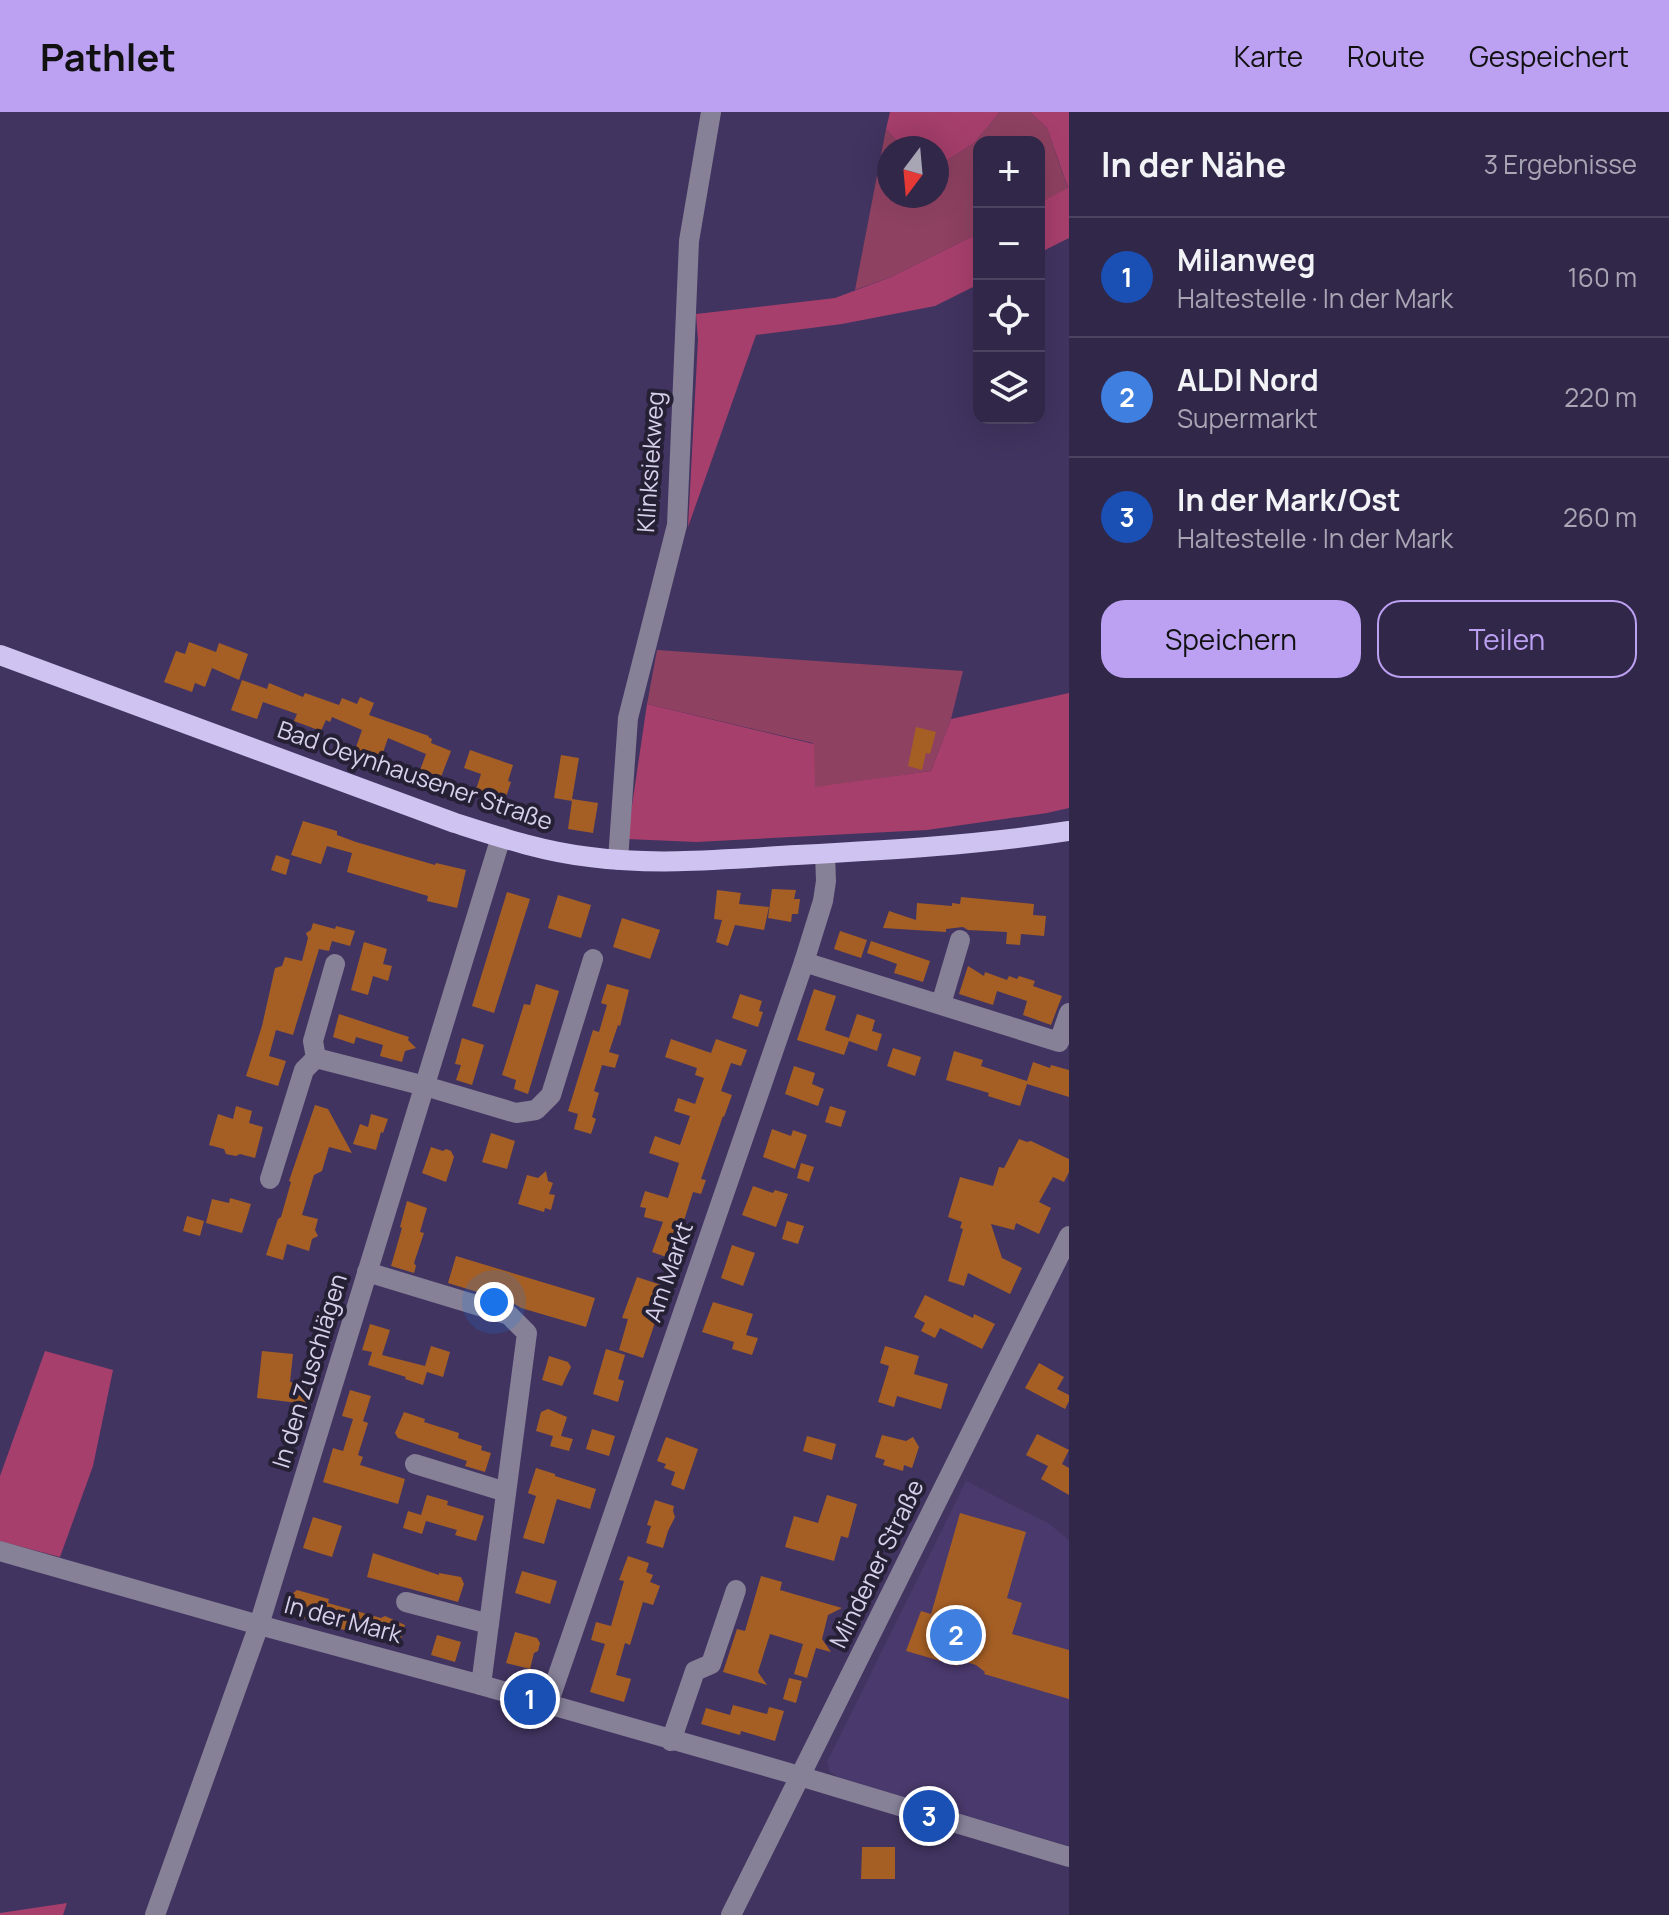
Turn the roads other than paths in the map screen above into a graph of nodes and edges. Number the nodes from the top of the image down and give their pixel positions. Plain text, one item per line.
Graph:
1 (711, 112) edge
2 (0, 655) edge
3 (1069, 831) edge
4 (501, 837) junction
5 (825, 854) junction
6 (618, 860) junction
7 (960, 940) dead end
8 (593, 959) dead end
9 (804, 962) junction
10 (335, 964) dead end
11 (941, 1004) junction
12 (1069, 1013) edge
13 (316, 1058) junction
14 (425, 1086) junction
15 (270, 1179) dead end
16 (1069, 1236) edge
17 (367, 1272) junction
18 (415, 1464) dead end
19 (506, 1492) junction
20 (0, 1551) edge
21 (736, 1590) dead end
22 (406, 1602) dead end
23 (489, 1624) junction
24 (259, 1625) junction
25 (481, 1685) junction
26 (548, 1704) junction
27 (671, 1741) junction
28 (800, 1777) junction
29 (1069, 1857) edge
30 (155, 1915) edge
31 (731, 1915) edge

1 - 6 street, Klinksiekweg
2 - 4 main road, Bad Oeynhausener Straße
3 - 5 main road, Bad Oeynhausener Straße
4 - 6 main road, Bad Oeynhausener Straße
4 - 14 street, In den Zuschlägen
5 - 6 main road, Bad Oeynhausener Straße
5 - 9 street, Am Markt
7 - 11 street
8 - 14 street
9 - 11 street
9 - 26 street, Am Markt
10 - 13 street
11 - 12 street
13 - 14 street
13 - 15 street
14 - 17 street, In den Zuschlägen
16 - 28 street, Mindener Straße
17 - 19 street
17 - 24 street, In den Zuschlägen
18 - 19 street
19 - 23 street
20 - 24 street, In der Mark
21 - 27 street
22 - 23 street
23 - 25 street
24 - 25 street, In der Mark
24 - 30 street, In den Zuschlägen
25 - 26 street, In der Mark
26 - 27 street, In der Mark
27 - 28 street, In der Mark
28 - 29 street, In der Mark
28 - 31 street, Mindener Straße

